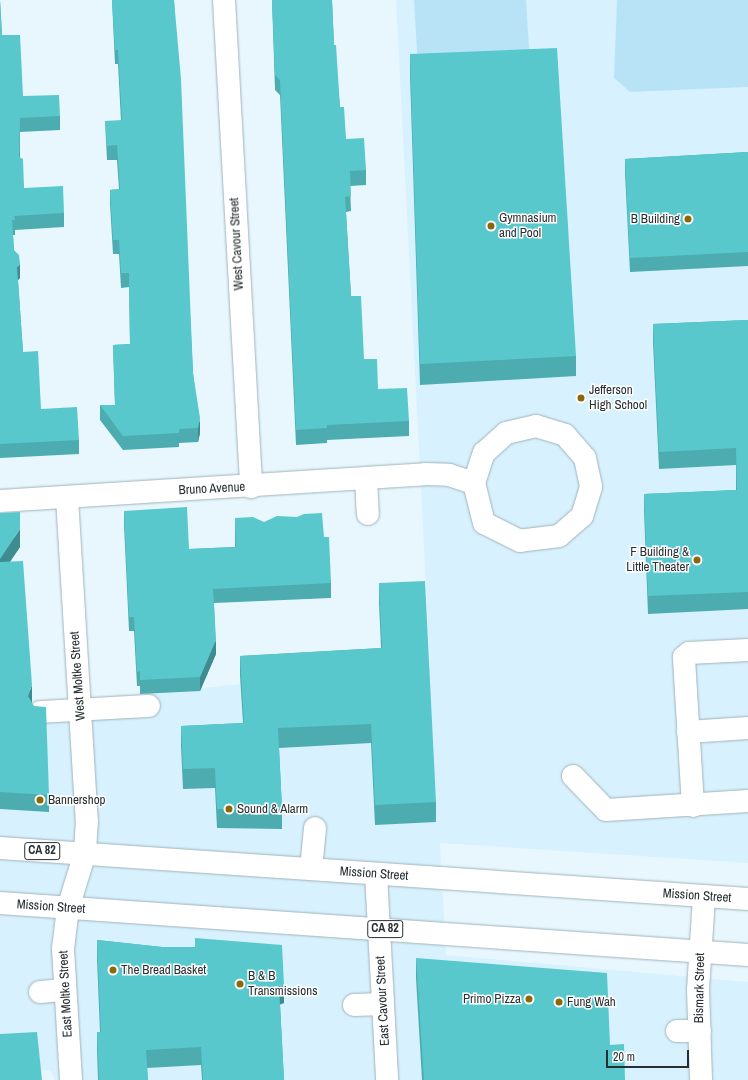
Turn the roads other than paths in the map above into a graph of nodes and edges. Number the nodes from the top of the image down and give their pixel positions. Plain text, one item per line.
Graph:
1 (224, 0) edge
2 (366, 479) junction
3 (474, 483) junction
4 (251, 487) junction
5 (67, 498) junction
6 (0, 501) edge
7 (368, 514) dead end
8 (748, 650) edge
9 (149, 706) dead end
10 (80, 709) junction
11 (40, 712) edge
12 (748, 728) edge
13 (688, 732) junction
14 (573, 776) dead end
15 (748, 801) edge
16 (693, 806) junction
17 (315, 828) dead end
18 (0, 848) edge
19 (85, 853) junction
20 (311, 869) junction
21 (376, 874) junction
22 (704, 896) junction
23 (748, 899) edge
24 (0, 903) edge
25 (68, 908) junction
26 (379, 929) junction
27 (701, 951) junction
28 (748, 955) edge
29 (65, 990) junction
30 (40, 992) dead end
31 (383, 1004) junction
32 (354, 1005) dead end
33 (700, 1030) junction
34 (677, 1031) dead end
35 (71, 1080) edge
36 (387, 1080) edge
37 (701, 1080) edge

1 - 4 street, West Cavour Street
2 - 3 street, Bruno Avenue
2 - 4 street, Bruno Avenue
2 - 7 street
3 - 3 street
4 - 5 street, Bruno Avenue
5 - 6 street, Bruno Avenue
5 - 10 street, West Moltke Street
8 - 13 street
9 - 10 street
10 - 11 street
10 - 19 street, West Moltke Street
12 - 13 street
13 - 16 street
14 - 16 street
15 - 16 street
17 - 20 street
18 - 19 street, Mission Street / CA 82
19 - 20 street, Mission Street / CA 82
19 - 25 street, West Moltke Street
20 - 21 street, Mission Street / CA 82
21 - 22 street, Mission Street / CA 82
21 - 26 street, East Cavour Street
22 - 23 street, Mission Street / CA 82
22 - 27 street, Bismark Street
24 - 25 street, Mission Street / CA 82
25 - 26 street, Mission Street / CA 82
25 - 29 street, East Moltke Street
26 - 27 street, Mission Street / CA 82
26 - 31 street, East Cavour Street
27 - 28 street, Mission Street / CA 82
27 - 33 street, Bismark Street
29 - 30 street
29 - 35 street, East Moltke Street
31 - 32 street
31 - 36 street, East Cavour Street
33 - 34 street
33 - 37 street, Bismark Street

